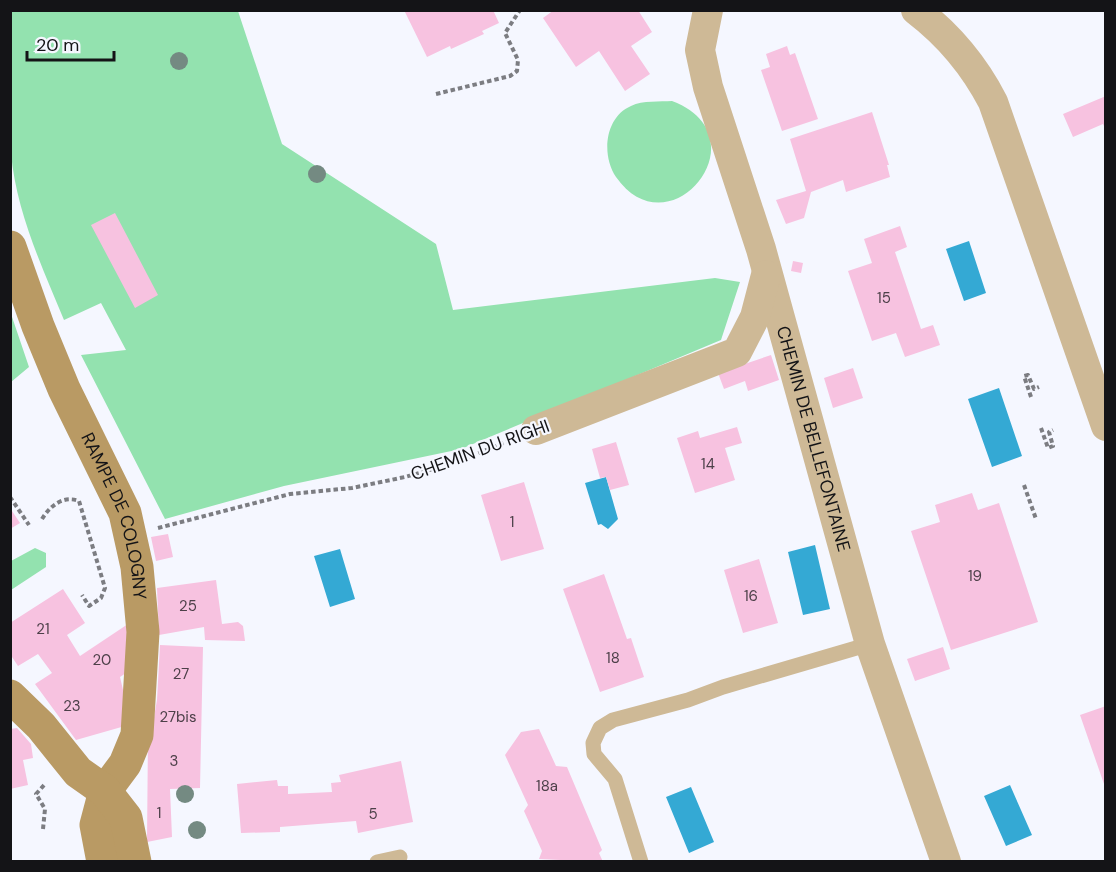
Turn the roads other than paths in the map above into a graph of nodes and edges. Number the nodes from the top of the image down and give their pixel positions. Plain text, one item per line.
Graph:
1 (708, 10) edge
2 (916, 10) edge
3 (10, 247) edge
4 (766, 272) junction
5 (1106, 426) edge
6 (536, 430) road end
7 (870, 644) junction
8 (10, 696) edge
9 (105, 791) junction
10 (400, 857) dead end
11 (103, 861) edge
12 (135, 861) edge
13 (377, 861) edge
14 (641, 861) edge
15 (946, 861) edge

1 - 4 street, CHEMIN DE BELLEFONTAINE
2 - 5 street
3 - 9 street, RAMPE DE COLOGNY
4 - 6 street, CHEMIN DU RIGHI
4 - 7 street, CHEMIN DE BELLEFONTAINE
7 - 14 lane
7 - 15 street, CHEMIN DE BELLEFONTAINE
8 - 9 street
9 - 11 street
9 - 12 street
10 - 13 lane

